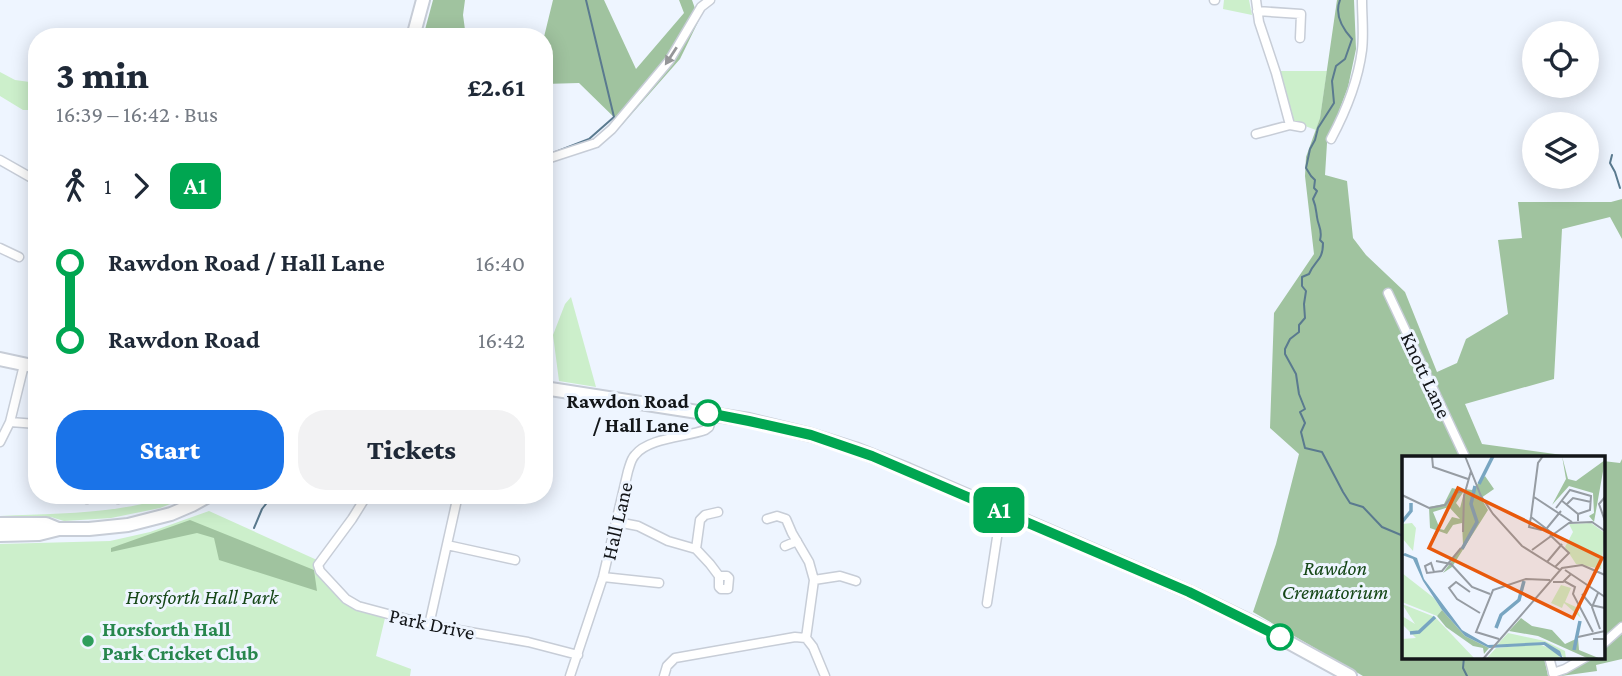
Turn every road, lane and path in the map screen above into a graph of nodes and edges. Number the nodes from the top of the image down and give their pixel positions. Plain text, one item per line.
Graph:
1 (423, 0) edge
2 (710, 0) edge
3 (1256, 0) edge
4 (1362, 0) edge
5 (1257, 11) junction
6 (415, 28) edge
7 (1300, 38) dead end
8 (1290, 125) junction
9 (1301, 127) dead end
10 (1256, 134) dead end
11 (1331, 139) dead end
12 (553, 157) edge
13 (0, 160) edge
14 (28, 176) edge
15 (0, 248) edge
16 (19, 257) dead end
17 (1388, 293) dead end
18 (0, 359) edge
19 (28, 366) edge
20 (28, 372) edge
21 (553, 389) edge
22 (713, 414) junction
23 (10, 422) junction
24 (28, 423) edge
25 (0, 442) edge
26 (1465, 456) edge
27 (194, 504) edge
28 (361, 504) edge
29 (456, 504) edge
30 (1001, 511) junction
31 (718, 512) dead end
32 (767, 519) dead end
33 (617, 522) junction
34 (0, 524) edge
35 (59, 529) junction
36 (0, 535) edge
37 (797, 541) junction
38 (447, 545) junction
39 (785, 546) dead end
40 (696, 549) junction
41 (515, 560) dead end
42 (719, 576) dead end
43 (603, 578) junction
44 (814, 580) junction
45 (856, 581) dead end
46 (659, 583) dead end
47 (987, 603) dead end
48 (429, 625) junction
49 (1622, 627) edge
50 (806, 638) junction
51 (1604, 643) edge
52 (578, 655) junction
53 (1549, 658) edge
54 (1584, 658) edge
55 (1554, 675) edge
56 (570, 676) edge
57 (664, 676) edge
58 (824, 676) edge
59 (1350, 676) edge

1 - 6 main road
2 -> 12 street
3 - 5 street
4 - 11 street
5 - 7 street
5 - 8 street
8 - 9 street
8 - 10 street
13 - 14 street
15 - 16 street
17 - 26 street, Knott Lane
18 - 19 main road
20 - 23 street
21 - 22 main road
22 - 30 main road
22 - 33 street, Hall Lane
23 - 24 street
23 - 25 street
27 - 35 main road
28 - 48 street, Park Drive
29 - 38 street
30 - 47 street
30 - 59 main road
31 - 40 street
32 - 37 street
33 - 40 street
33 - 43 street, Hall Lane
34 - 35 main road
35 - 36 main road
37 - 39 street
37 - 44 street
38 - 41 street
38 - 48 street
40 - 42 street
43 - 46 street
43 - 52 street, Hall Lane
44 - 45 street
44 - 50 street
48 - 52 street, Park Drive
49 - 51 street
50 - 57 street
50 - 58 street
52 - 56 street, Hall Lane
53 - 55 street
54 - 55 street

